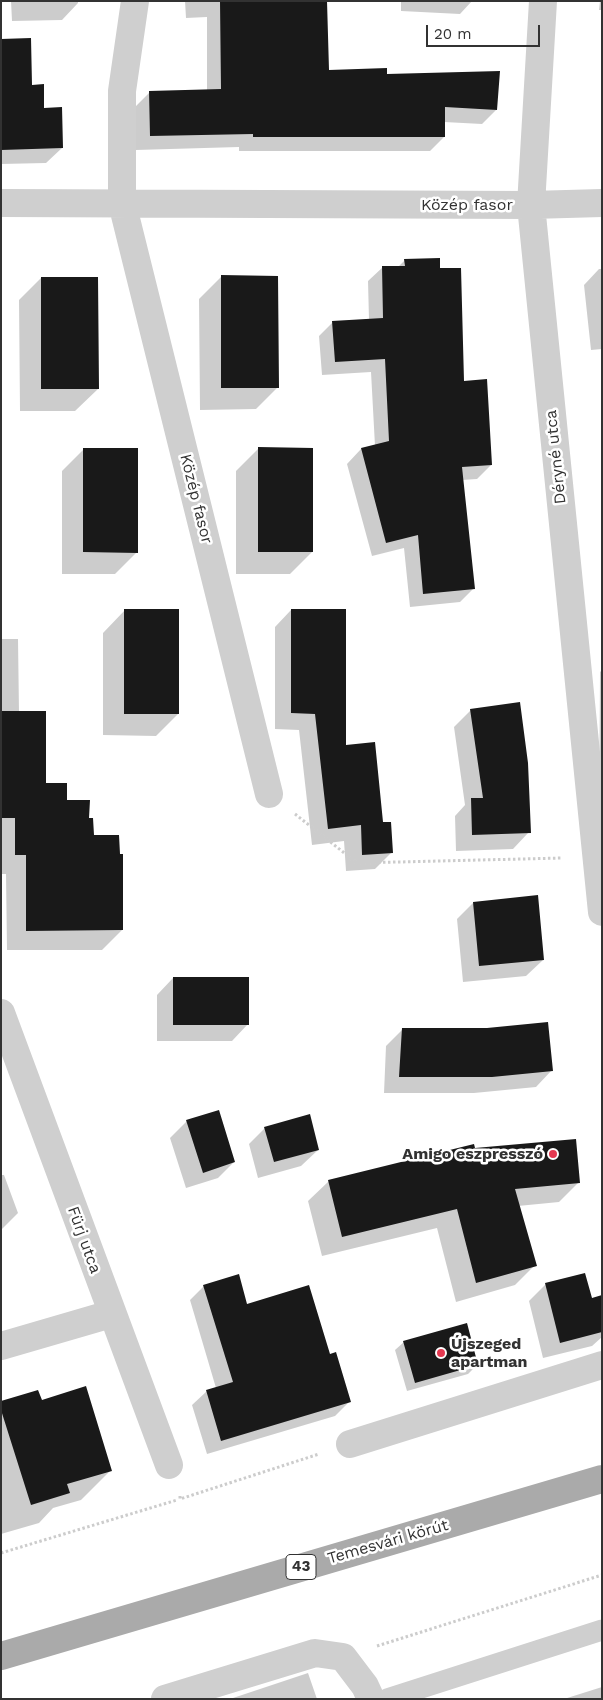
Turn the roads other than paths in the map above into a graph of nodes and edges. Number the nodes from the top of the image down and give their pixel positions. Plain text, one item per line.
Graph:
1 (136, 1) edge
2 (544, 1) edge
3 (1, 203) edge
4 (122, 203) junction
5 (602, 203) edge
6 (531, 205) junction
7 (269, 794) road end
8 (602, 912) edge
9 (1, 1013) edge
10 (112, 1314) junction
11 (1, 1346) edge
12 (602, 1365) edge
13 (350, 1444) road end
14 (169, 1465) road end
15 (602, 1479) edge
16 (602, 1630) edge
17 (1, 1656) edge
18 (165, 1699) edge
19 (371, 1699) edge
20 (387, 1699) edge

1 - 4 street
2 - 6 street, Déryné utca
3 - 4 street, Közép fasor
4 - 6 street, Közép fasor
4 - 7 street, Közép fasor
5 - 6 street, Közép fasor
6 - 8 street, Déryné utca
9 - 10 street, Fürj utca
10 - 11 street
10 - 14 street, Fürj utca
12 - 13 street
15 - 17 main road, Temesvári körút / 43
16 - 20 lane
18 - 19 street

